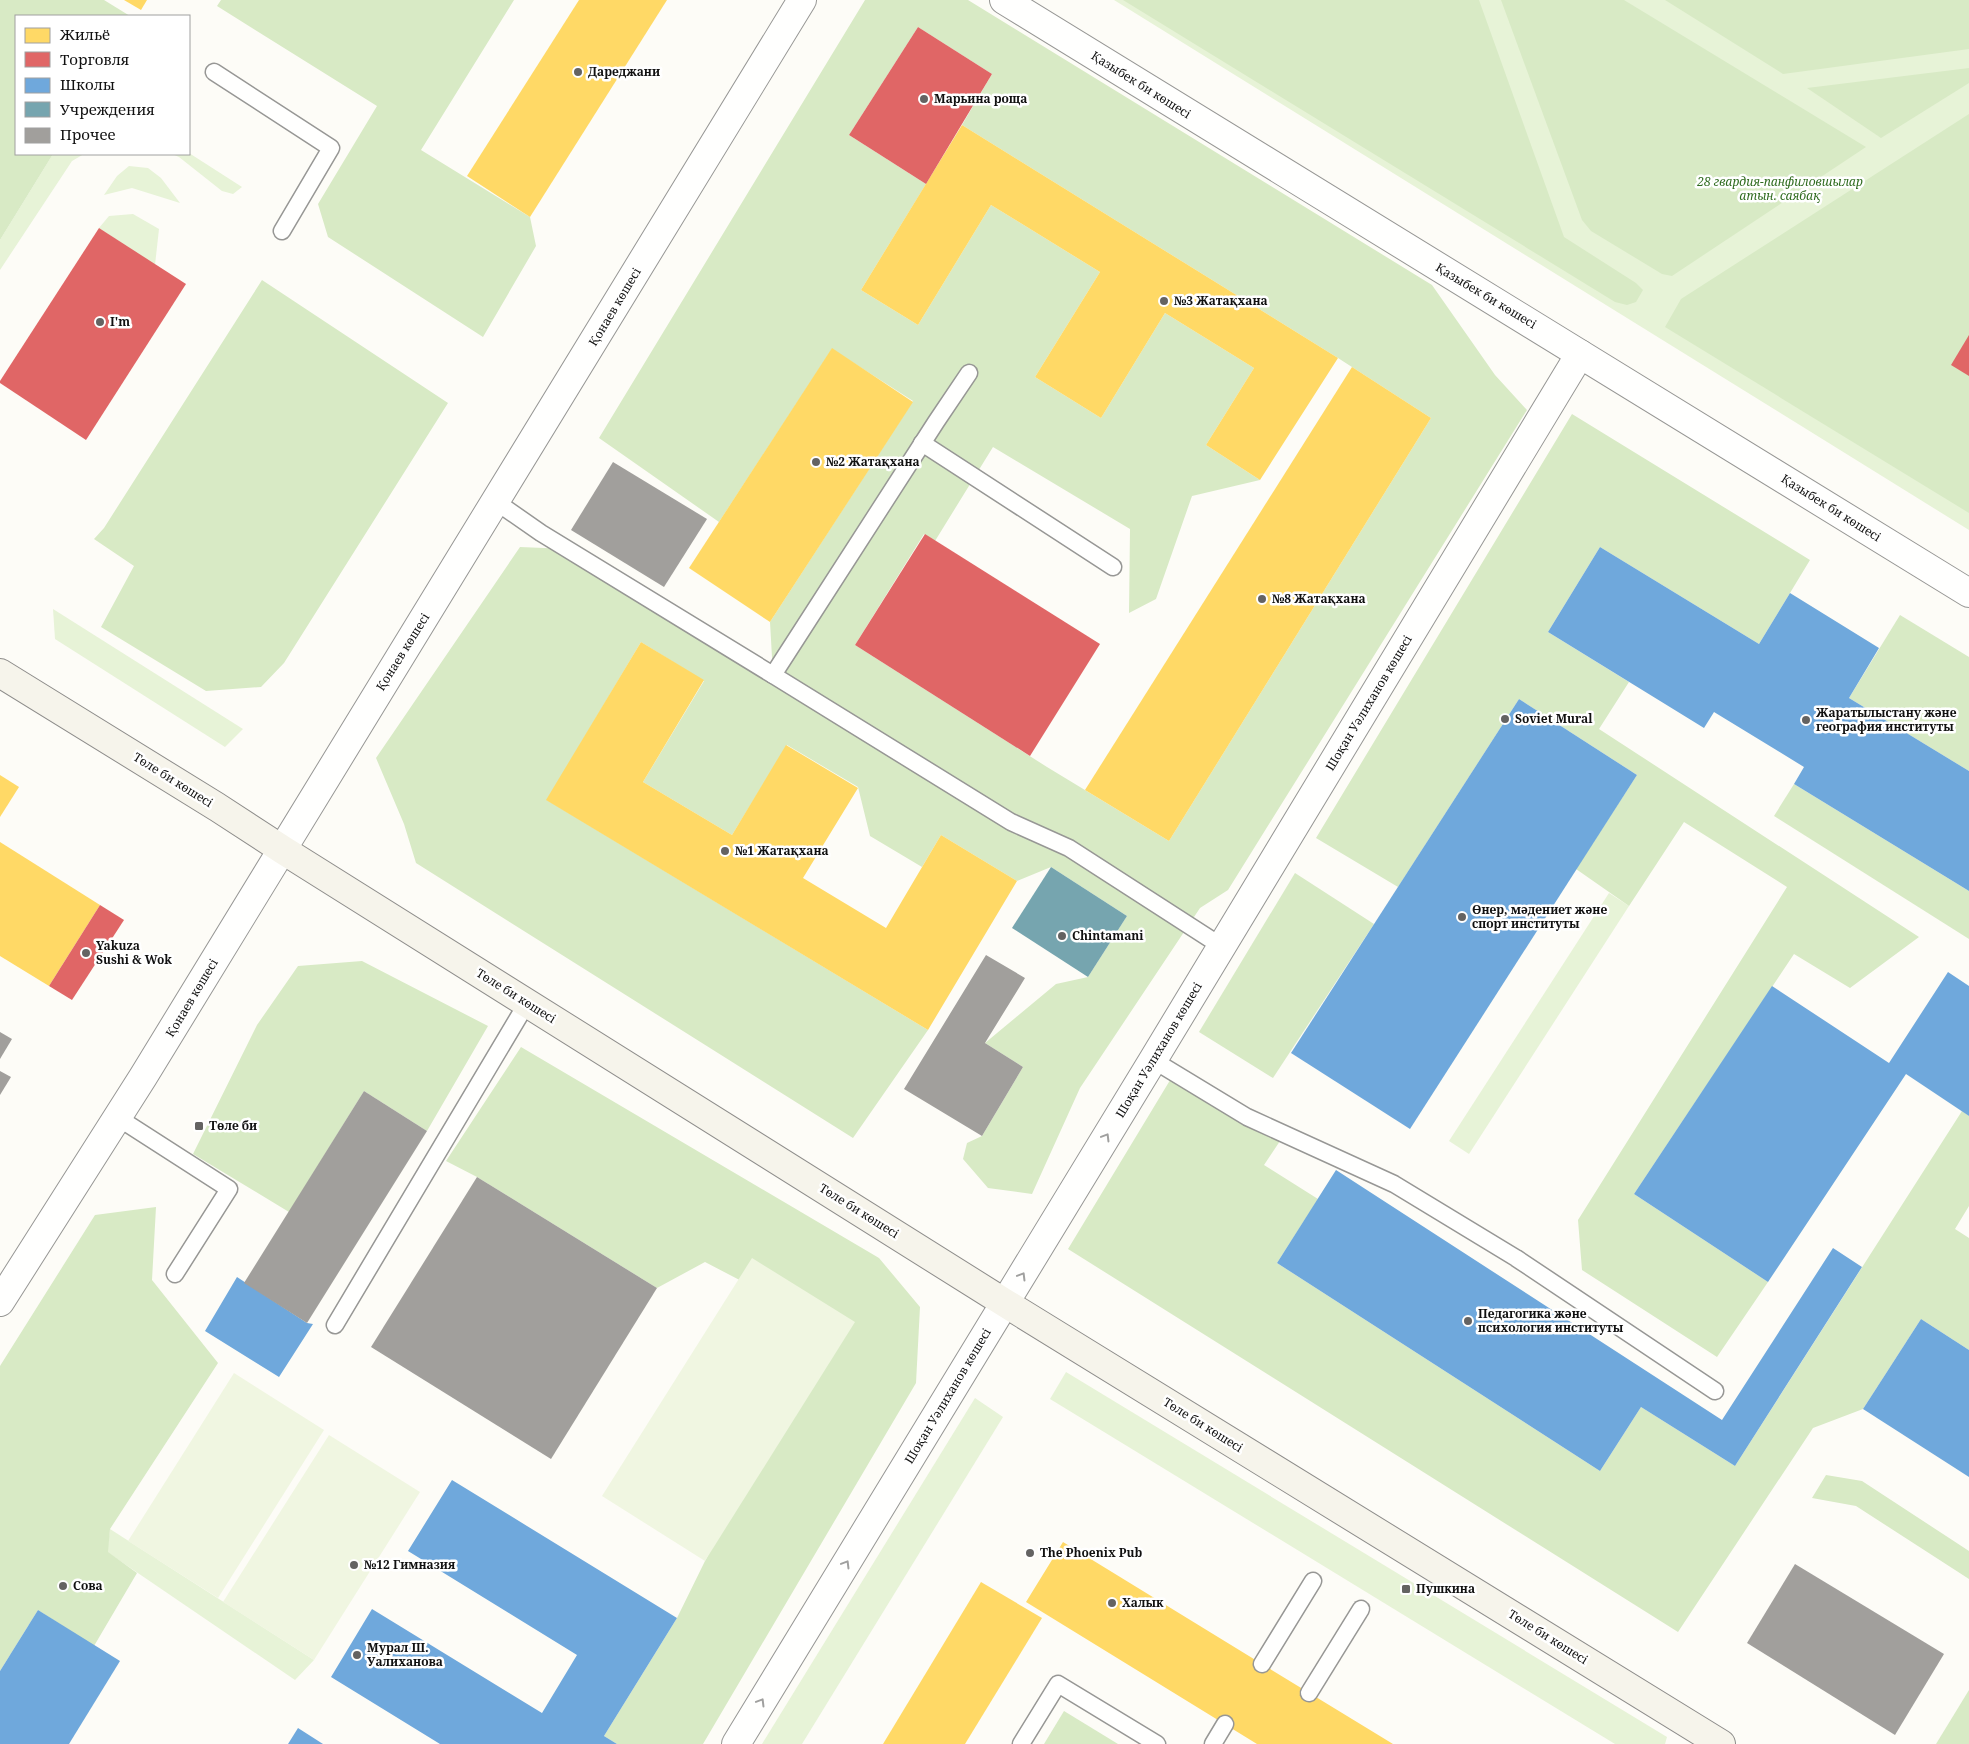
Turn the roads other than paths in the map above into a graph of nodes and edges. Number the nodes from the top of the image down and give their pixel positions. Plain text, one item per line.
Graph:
1 (802, 0) edge
2 (1004, 0) edge
3 (214, 72) dead end
4 (282, 231) dead end
5 (1580, 354) junction
6 (970, 374) dead end
7 (922, 443) junction
8 (496, 501) junction
9 (1114, 567) dead end
10 (1969, 593) edge
11 (0, 673) edge
12 (773, 675) junction
13 (283, 850) junction
14 (1221, 946) junction
15 (527, 1003) junction
16 (1153, 1060) junction
17 (117, 1117) junction
18 (175, 1274) dead end
19 (0, 1302) edge
20 (1005, 1303) junction
21 (335, 1325) dead end
22 (1714, 1391) dead end
23 (1314, 1581) dead end
24 (1361, 1609) dead end
25 (1262, 1664) dead end
26 (1309, 1693) dead end
27 (1225, 1724) dead end
28 (736, 1744) edge
29 (1021, 1744) edge
30 (1157, 1744) edge
31 (1213, 1744) edge
32 (1721, 1744) edge

1 - 8 street, Қонаев көшесі
2 - 5 street, Қазыбек би көшесі
3 - 4 lane
5 - 10 street, Қазыбек би көшесі
5 - 14 street, Шоқан Уәлиханов көшесі
6 - 7 lane
7 - 9 lane
7 - 12 lane
8 - 12 lane
8 - 13 street, Қонаев көшесі
11 - 13 main road, Төле би көшесі
12 - 14 lane
13 - 15 main road, Төле би көшесі
13 - 17 street, Қонаев көшесі
14 - 16 street, Шоқан Уәлиханов көшесі
15 - 20 main road, Төле би көшесі
15 - 21 lane
20 -> 16 street, Шоқан Уәлиханов көшесі
16 - 22 lane
17 - 18 lane
17 - 19 street, Қонаев көшесі
28 -> 20 street, Шоқан Уәлиханов көшесі
20 - 32 main road, Төле би көшесі
23 - 25 lane
24 - 26 lane
27 - 31 lane
29 - 30 lane

